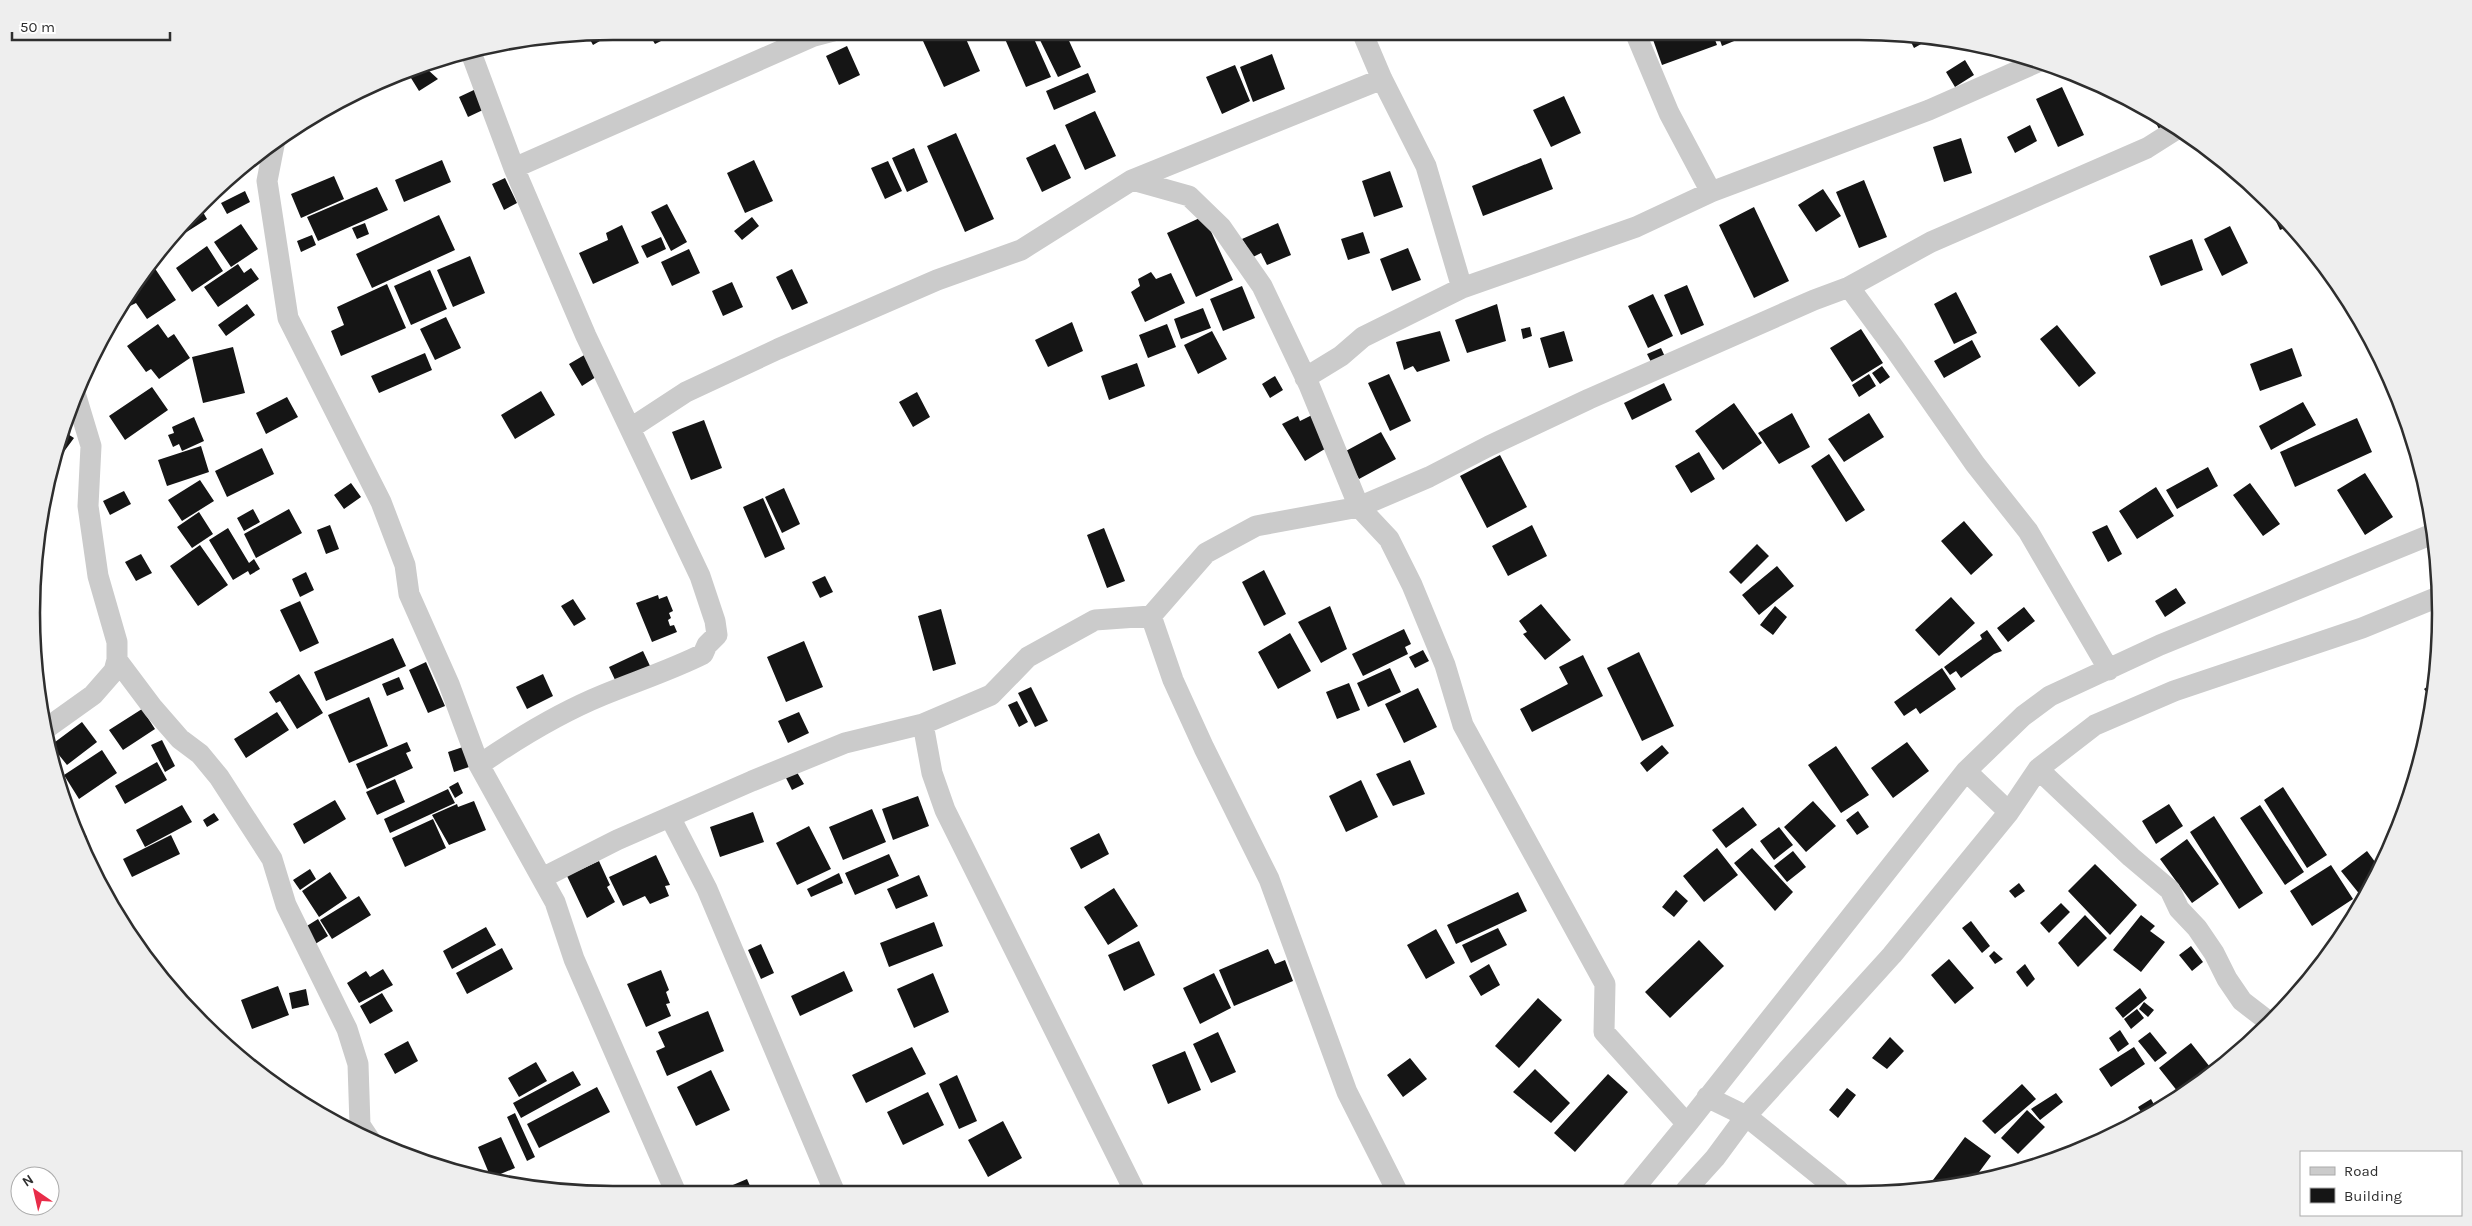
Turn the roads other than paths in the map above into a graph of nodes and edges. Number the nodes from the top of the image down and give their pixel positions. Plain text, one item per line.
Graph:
1 (805, 40) edge
2 (1365, 40) edge
3 (1638, 40) edge
4 (473, 58) edge
5 (2029, 66) edge
6 (1382, 79) junction
7 (2171, 133) edge
8 (273, 152) edge
9 (514, 168) junction
10 (1132, 180) junction
11 (1711, 192) junction
12 (1849, 287) junction
13 (1462, 288) junction
14 (1305, 378) junction
15 (79, 406) edge
16 (631, 428) junction
17 (1359, 507) junction
18 (2427, 536) edge
19 (2432, 600) edge
20 (1151, 616) junction
21 (117, 660) junction
22 (2109, 670) junction
23 (923, 724) junction
24 (51, 725) edge
25 (479, 765) junction
26 (2038, 768) junction
27 (1966, 771) junction
28 (2009, 812) junction
29 (670, 817) junction
30 (542, 878) junction
31 (2264, 1018) edge
32 (1707, 1097) junction
33 (1746, 1116) junction
34 (1687, 1124) junction
35 (362, 1128) edge
36 (673, 1186) edge
37 (832, 1186) edge
38 (1132, 1186) edge
39 (1394, 1186) edge
40 (1636, 1186) edge
41 (1689, 1186) edge
42 (1833, 1186) edge

1 - 9 street
2 - 6 street
3 - 11 street
4 - 9 street
5 - 11 street
6 - 10 street
6 - 13 street
7 - 12 street
8 - 25 street
9 - 16 street
10 - 14 street
10 - 16 street
11 - 13 street
12 - 17 street
12 - 22 street
13 - 14 street
14 - 17 street
15 - 21 street
16 - 25 street
17 - 20 street
17 - 34 street
18 - 22 street
19 - 26 street
20 - 23 street
20 - 39 street
21 - 24 street
21 - 35 street
22 - 27 street
23 - 29 street
23 - 38 street
25 - 30 street
26 - 28 street
26 - 31 street
27 - 28 street
27 - 32 street
28 - 33 street
29 - 30 street
29 - 37 street
30 - 36 street
32 - 33 street
32 - 34 street
33 - 41 street
33 - 42 street
34 - 40 street

